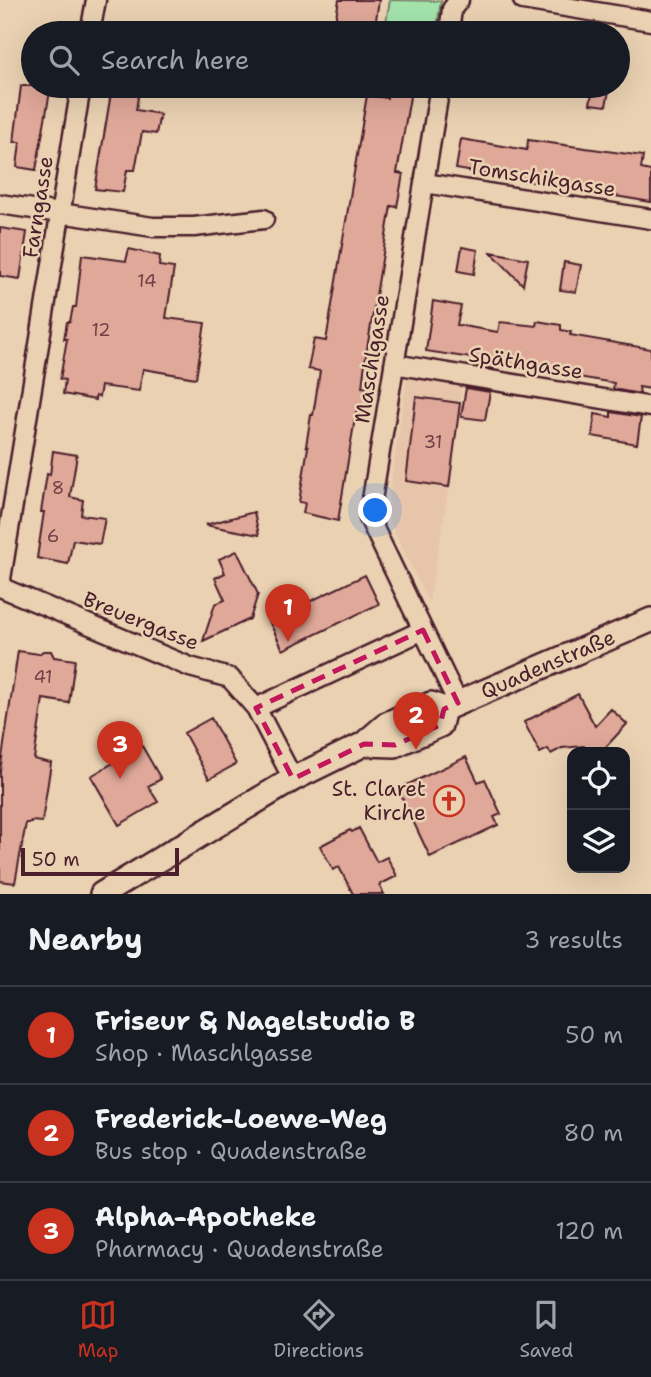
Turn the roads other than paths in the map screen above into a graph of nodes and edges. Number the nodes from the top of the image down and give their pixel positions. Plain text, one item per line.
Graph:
1 (96, 0) edge
2 (459, 0) edge
3 (523, 0) edge
4 (92, 21) edge
5 (450, 21) edge
6 (651, 21) edge
7 (79, 98) edge
8 (438, 98) edge
9 (425, 183) junction
10 (0, 204) edge
11 (60, 214) junction
12 (264, 219) dead end
13 (651, 219) edge
14 (394, 364) junction
15 (651, 407) edge
16 (0, 586) edge
17 (651, 620) edge
18 (423, 630) junction
19 (451, 706) junction
20 (256, 708) junction
21 (293, 779) junction
22 (127, 888) edge
23 (102, 894) edge

1 - 4 street
2 - 5 street
3 - 6 street
7 - 11 street, Farngasse
8 - 9 street, Maschlgasse
9 - 13 street, Tomschikgasse
9 - 14 street, Maschlgasse
10 - 11 street
11 - 12 street
11 - 16 street, Farngasse
14 - 15 street, Späthgasse
14 - 18 street, Maschlgasse
16 - 20 street, Breuergasse
17 - 19 street, Quadenstraße
18 - 19 street, Maschlgasse
18 - 20 street
19 - 21 street, Quadenstraße
20 - 21 street
21 - 22 street, Quadenstraße
22 - 23 street, Quadenstraße

